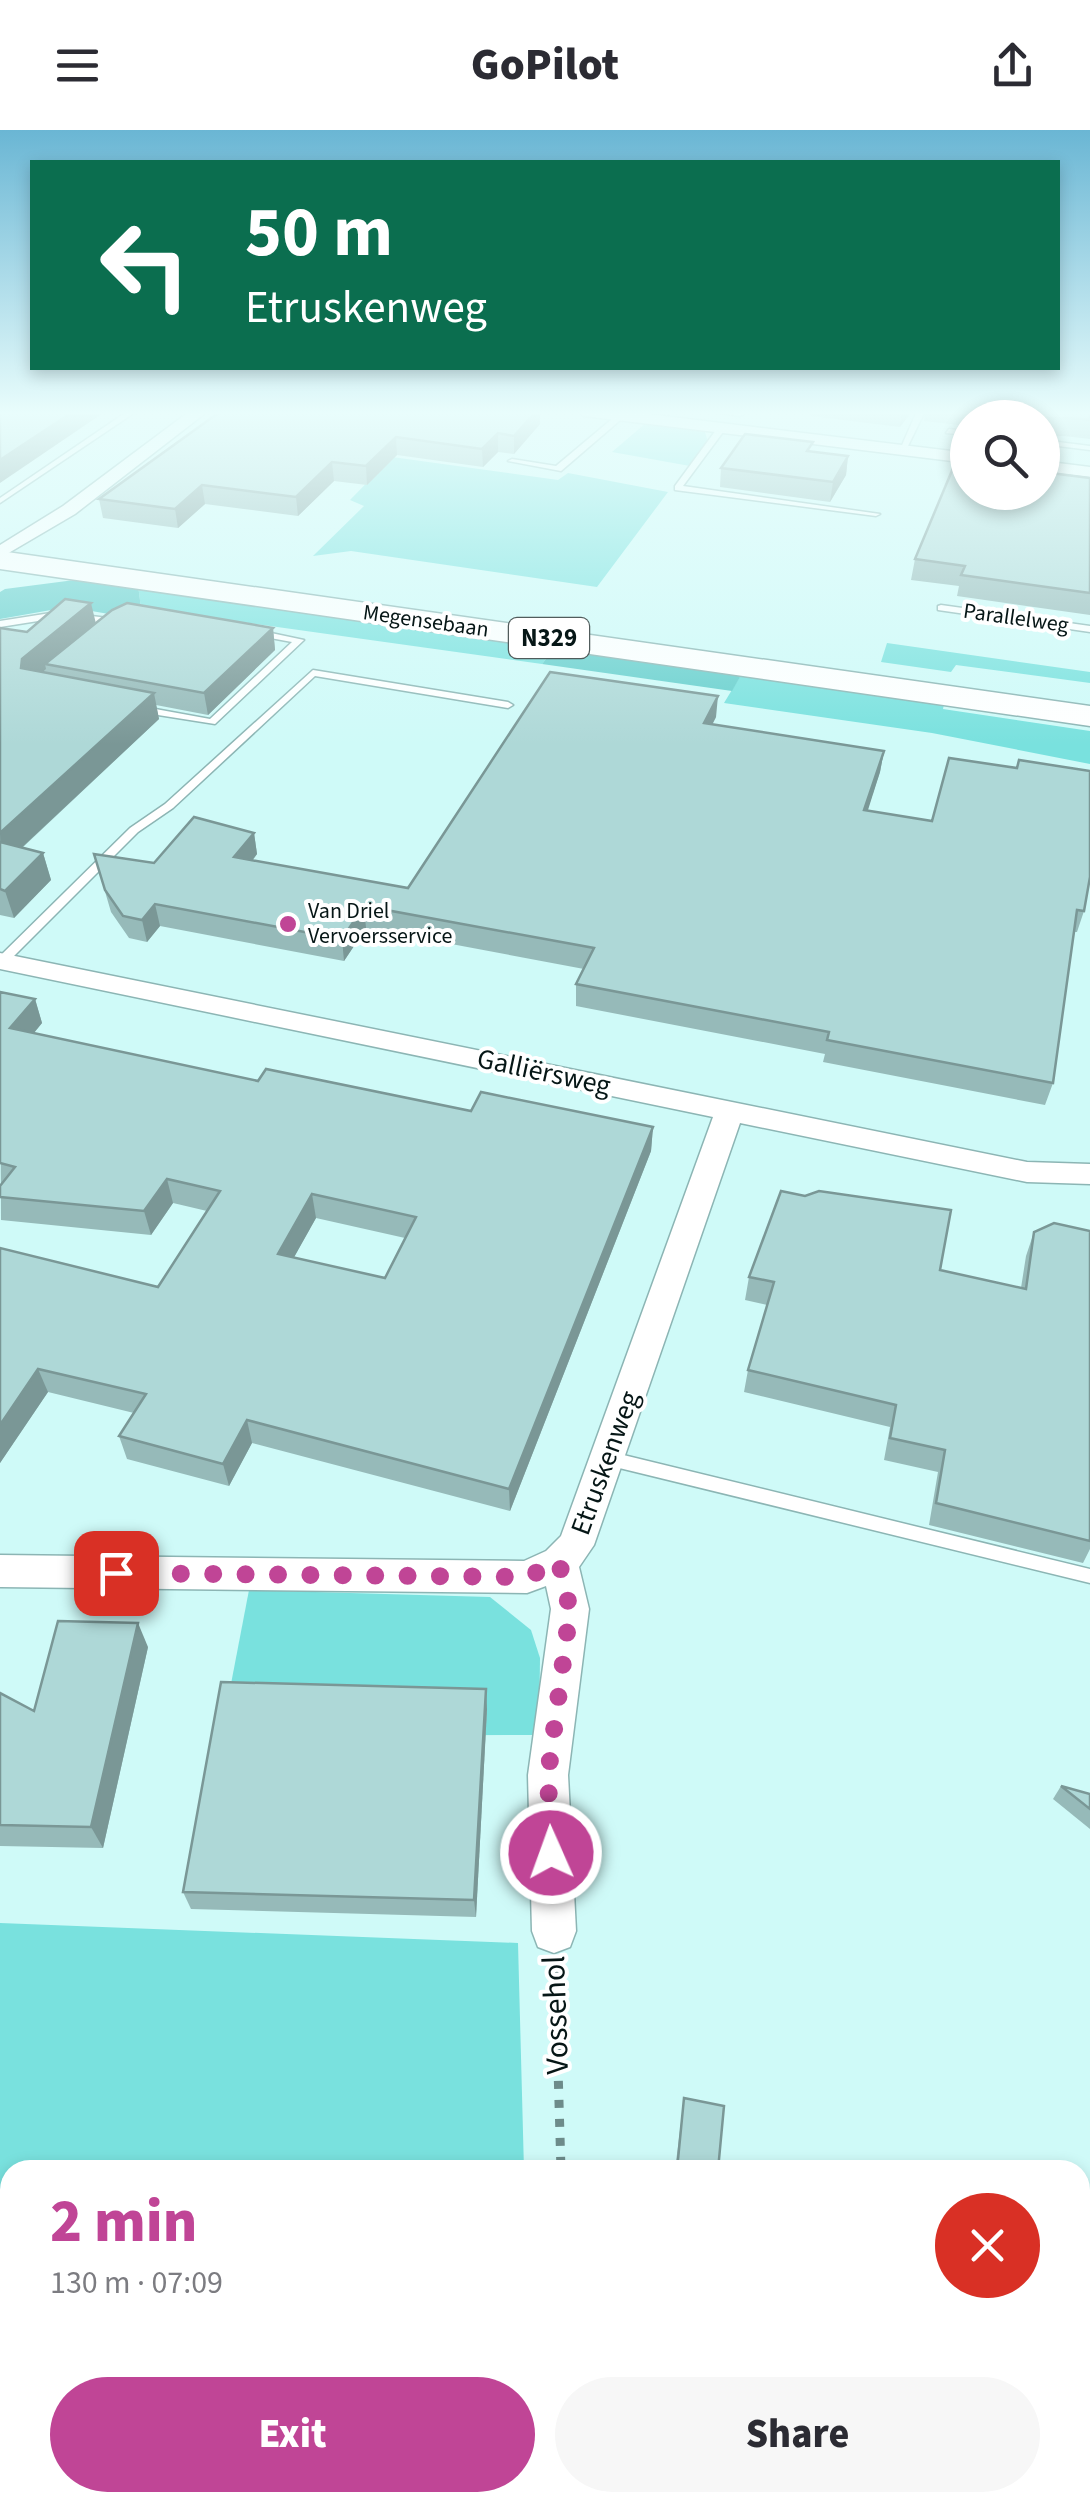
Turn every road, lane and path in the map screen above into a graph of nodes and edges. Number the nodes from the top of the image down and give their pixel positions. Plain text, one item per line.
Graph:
1 (60, 522) edge
2 (7, 553) edge
3 (941, 608) dead end
4 (126, 619) edge
5 (0, 624) edge
6 (114, 624) junction
7 (1090, 629) edge
8 (246, 632) edge
9 (100, 635) edge
10 (1090, 697) edge
11 (508, 705) dead end
12 (123, 706) edge
13 (1090, 716) edge
14 (1, 961) edge
15 (730, 1110) junction
16 (1090, 1174) edge
17 (606, 1458) junction
18 (559, 1562) junction
19 (0, 1571) edge
20 (1090, 1576) edge
21 (554, 1931) joint
22 (561, 2160) edge

1 - 2 street
2 - 10 main road, Megensebaan / N329
2 - 13 main road, Megensebaan / N329
3 - 7 lane, Parallelweg
4 - 6 lane
5 - 6 lane
6 - 9 lane
8 - 12 lane
11 - 14 lane
14 - 15 street, Galliërsweg
15 - 16 street, Galliërsweg
15 - 17 street, Etruskenweg
17 - 18 street, Etruskenweg
17 - 20 lane
18 - 19 street, Etruskenweg
18 - 21 street, Vossehol
21 - 22 path, Vossehol

